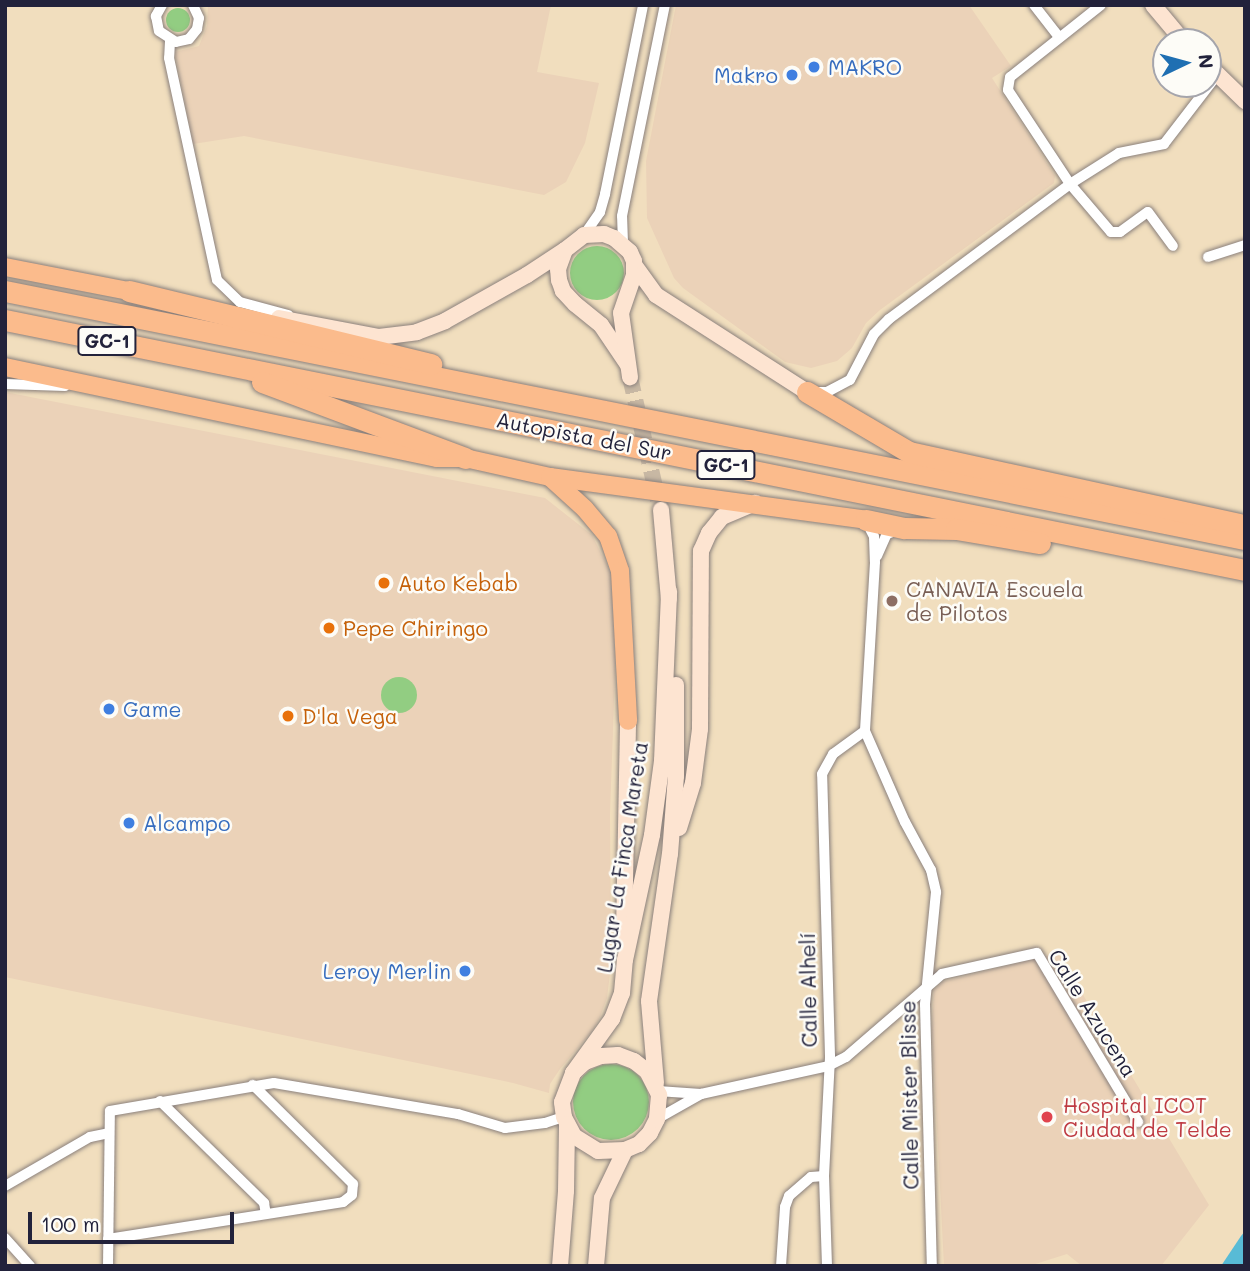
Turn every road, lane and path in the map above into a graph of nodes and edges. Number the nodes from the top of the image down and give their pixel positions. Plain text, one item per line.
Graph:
1 (162, 5) edge
2 (193, 5) edge
3 (643, 5) edge
4 (665, 5) edge
5 (1034, 5) edge
6 (1101, 5) edge
7 (1153, 5) edge
8 (1172, 28) edge
9 (1059, 37) junction
10 (170, 41) junction
11 (1222, 78) edge
12 (1194, 98) edge
13 (1245, 101) edge
14 (1070, 184) junction
15 (584, 235) junction
16 (623, 243) junction
17 (1245, 245) edge
18 (1173, 246) dead end
19 (565, 250) junction
20 (1208, 257) dead end
21 (635, 266) junction
22 (5, 267) edge
23 (129, 290) junction
24 (5, 291) edge
25 (5, 320) edge
26 (324, 326) junction
27 (208, 361) junction
28 (5, 367) edge
29 (5, 384) edge
30 (113, 389) junction
31 (807, 393) junction
32 (543, 398) junction
33 (465, 458) junction
34 (551, 477) junction
35 (755, 503) junction
36 (661, 510) tunnel mouth
37 (866, 520) junction
38 (1245, 525) edge
39 (904, 528) junction
40 (1245, 540) edge
41 (875, 562) junction
42 (1245, 570) edge
43 (1245, 584) edge
44 (669, 592) junction
45 (628, 721) joint
46 (864, 731) junction
47 (670, 854) junction
48 (625, 960) junction
49 (928, 985) junction
50 (828, 1066) junction
51 (573, 1073) junction
52 (253, 1085) junction
53 (657, 1088) junction
54 (701, 1094) junction
55 (160, 1101) junction
56 (657, 1119) junction
57 (565, 1120) junction
58 (1138, 1122) dead end
59 (109, 1133) junction
60 (625, 1150) junction
61 (824, 1176) junction
62 (5, 1186) edge
63 (266, 1214) junction
64 (5, 1238) edge
65 (108, 1239) junction
66 (30, 1266) edge
67 (108, 1266) edge
68 (560, 1266) edge
69 (596, 1266) edge
70 (781, 1266) edge
71 (827, 1266) edge
72 (932, 1266) edge

1 - 10 street
2 - 10 street
3 - 15 street
4 - 16 street
5 - 9 street
6 - 9 street
7 - 8 street
9 - 14 street
10 - 26 street
11 - 13 street
12 - 14 street
14 - 18 street
14 - 31 street
15 - 16 street
15 - 19 street
16 - 21 street
17 - 20 street
19 - 21 street
19 - 26 street
21 - 31 street
22 - 23 main road
23 - 26 street
23 - 32 highway
24 - 32 highway, Autopista del Sur / GC-1
25 - 27 highway, Autopista del Sur / GC-1
27 - 33 highway
27 - 42 highway, Autopista del Sur / GC-1
28 - 30 main road
29 - 30 street
30 - 33 main road
31 - 38 highway
32 - 40 highway, Autopista del Sur / GC-1
33 - 34 main road
34 - 35 main road
34 - 45 main road
35 - 37 main road
35 - 47 street
36 - 44 street, Lugar La Finca Mareta
37 - 39 highway
37 - 41 street, Calle Mister Blisse
39 - 41 street, Calle Mister Blisse
39 - 43 highway
41 - 46 street, Calle Mister Blisse
44 - 47 street, Lugar La Finca Mareta
44 - 48 street, Lugar La Finca Mareta
45 - 48 street
46 - 49 street, Calle Mister Blisse
46 - 50 street, Calle Alhelí
47 - 53 street, Lugar La Finca Mareta
48 - 51 street, Lugar La Finca Mareta
49 - 50 street, Calle Azucena
49 - 58 street, Calle Azucena
49 - 72 street, Calle Mister Blisse
50 - 54 street, Calle Azucena
50 - 61 street, Calle Alhelí
51 - 53 street
51 - 57 street, Lugar La Finca Mareta
52 - 55 street
52 - 57 street
52 - 63 street
53 - 54 street, Calle Azucena
53 - 56 street, Lugar La Finca Mareta
54 - 56 street, Calle Azucena
55 - 59 street
55 - 63 street
56 - 60 street
57 - 60 street
57 - 68 street, Lugar La Finca Mareta
59 - 62 street
59 - 65 street
60 - 69 street
61 - 70 street
61 - 71 street, Calle Alhelí
63 - 65 street
64 - 66 street
65 - 67 street

